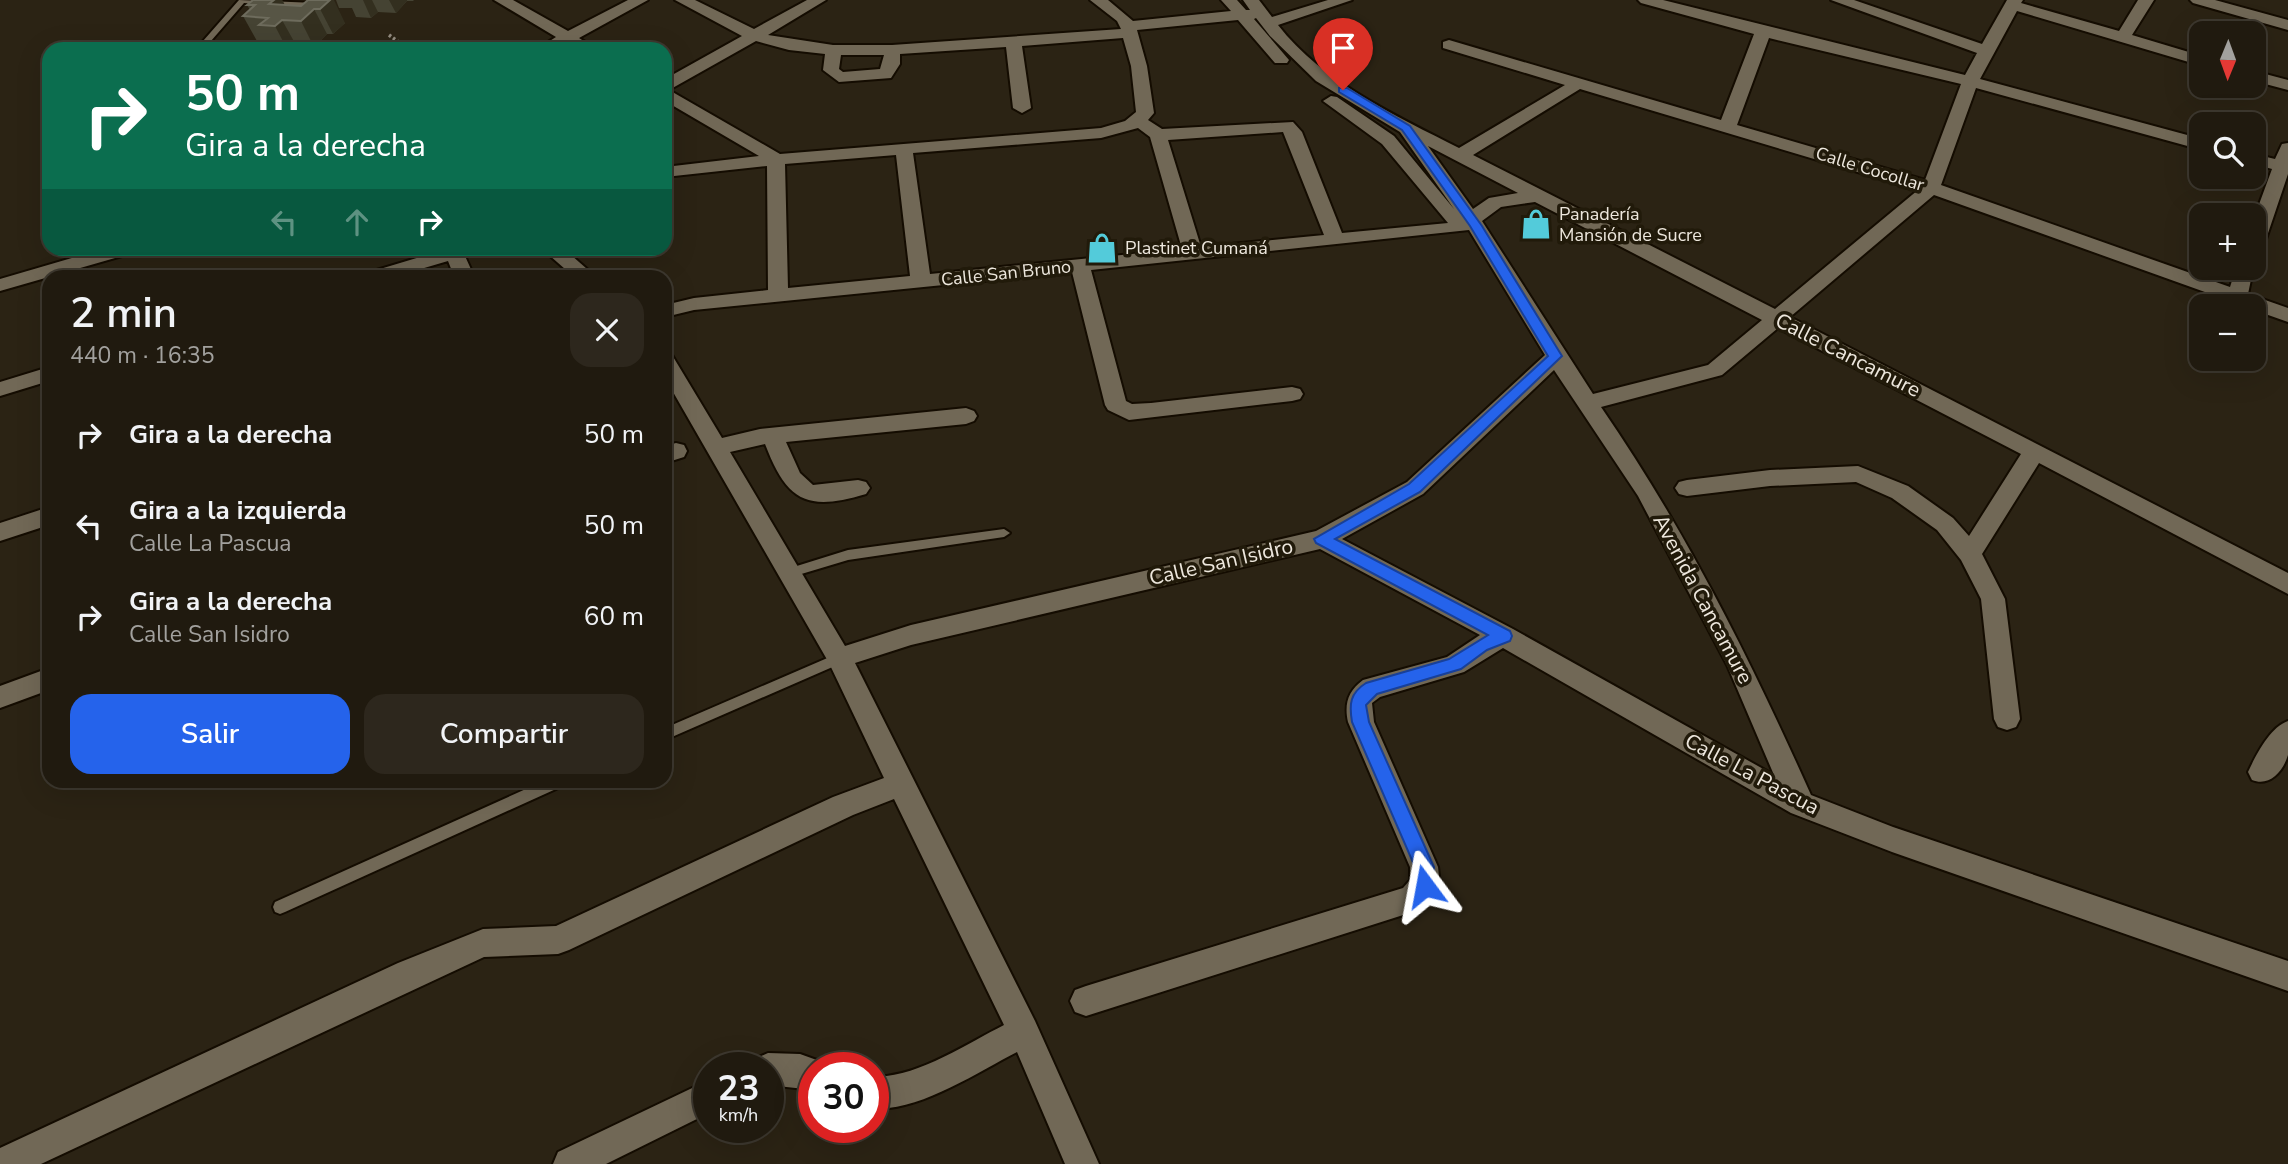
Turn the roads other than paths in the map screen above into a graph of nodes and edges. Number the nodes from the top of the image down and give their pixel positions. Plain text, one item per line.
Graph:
1 (502, 0) edge
2 (639, 0) edge
3 (683, 0) edge
4 (818, 0) edge
5 (1098, 0) edge
6 (1344, 0) edge
7 (1839, 0) edge
8 (2146, 0) edge
9 (2198, 0) edge
10 (243, 1) edge
11 (1655, 1) edge
12 (2013, 2) edge
13 (316, 5) edge
14 (1248, 8) edge
15 (2288, 25) edge
16 (1127, 26) junction
17 (1763, 32) junction
18 (755, 36) junction
19 (569, 37) junction
20 (2122, 39) junction
21 (1013, 41) junction
22 (206, 42) edge
23 (559, 42) edge
24 (577, 42) edge
25 (1449, 46) dead end
26 (833, 50) junction
27 (891, 50) junction
28 (1986, 51) junction
29 (2189, 57) edge
30 (2266, 79) edge
31 (1970, 81) junction
32 (672, 82) edge
33 (1579, 83) junction
34 (2288, 85) edge
35 (672, 98) edge
36 (1022, 108) dead end
37 (1139, 121) junction
38 (1728, 126) junction
39 (1406, 128) junction
40 (1158, 135) junction
41 (2189, 141) edge
42 (2288, 148) edge
43 (904, 150) junction
44 (1460, 156) junction
45 (776, 159) junction
46 (2266, 162) edge
47 (2284, 167) edge
48 (672, 171) edge
49 (1931, 188) junction
50 (1537, 196) junction
51 (2266, 214) edge
52 (1465, 223) junction
53 (1335, 239) junction
54 (1193, 253) junction
55 (101, 256) edge
56 (439, 256) edge
57 (560, 256) edge
58 (1080, 266) junction
59 (52, 270) edge
60 (396, 270) edge
61 (578, 270) edge
62 (42, 273) edge
63 (921, 281) junction
64 (0, 285) edge
65 (2228, 294) edge
66 (778, 295) junction
67 (2266, 307) edge
68 (672, 309) edge
69 (2288, 315) edge
70 (1774, 317) junction
71 (1551, 360) junction
72 (672, 372) edge
73 (42, 376) edge
74 (0, 389) edge
75 (1292, 394) dead end
76 (1588, 403) junction
77 (966, 416) dead end
78 (772, 436) junction
79 (716, 447) junction
80 (2035, 452) junction
81 (858, 488) dead end
82 (1687, 488) dead end
83 (42, 518) edge
84 (0, 532) edge
85 (1003, 533) dead end
86 (1322, 539) junction
87 (1970, 554) junction
88 (789, 573) junction
89 (2288, 584) edge
90 (911, 635) junction
91 (1504, 636) junction
92 (839, 657) junction
93 (42, 682) edge
94 (852, 683) junction
95 (0, 697) edge
96 (2007, 719) dead end
97 (672, 731) edge
98 (2288, 732) edge
99 (2262, 772) dead end
100 (903, 783) junction
101 (544, 788) edge
102 (1801, 804) junction
103 (280, 907) dead end
104 (2288, 976) edge
105 (1086, 1001) dead end
106 (1024, 1032) junction
107 (889, 1094) edge
108 (693, 1104) edge
109 (4, 1164) edge
110 (570, 1164) edge
111 (1082, 1164) edge

1 - 19 street
2 - 19 street
3 - 18 street
4 - 18 street
5 - 16 street
6 - 14 street
7 - 28 street
8 - 20 street
9 - 15 street
10 - 13 lane
10 - 22 lane
11 - 17 street
12 - 20 street
12 - 28 street
14 - 16 street
14 - 39 street, Avenida Cancamure
14 - 52 street, Avenida Cancamure
16 - 21 street
16 - 37 street
17 - 31 street
17 - 38 street
18 - 26 street
18 - 32 street
19 - 23 street
19 - 24 street
20 - 29 street
21 - 27 street
21 - 36 street
25 - 33 street, Calle Cocollar
26 - 27 street
26 - 27 street
28 - 31 street
30 - 34 street
31 - 41 street
31 - 49 street
33 - 38 street, Calle Cocollar
33 - 44 street
35 - 45 street
37 - 40 street
37 - 43 street
38 - 49 street, Calle Cocollar
39 - 44 street, Calle Cancamure
39 - 52 street, Avenida Cancamure
40 - 53 street
40 - 54 street
42 - 47 street
43 - 45 street
43 - 63 street
44 - 50 street, Calle Cancamure
45 - 48 street
45 - 66 street
46 - 47 street
47 - 51 street
49 - 65 street, Calle Cocollar
49 - 70 street
50 - 52 street
50 - 70 street, Calle Cancamure
52 - 53 street, Calle San Bruno
52 - 71 street, Avenida Cancamure
53 - 54 street, Calle San Bruno
54 - 58 street, Calle San Bruno
55 - 59 street
56 - 60 street
57 - 61 street
58 - 63 street, Calle San Bruno
58 - 75 street
62 - 64 street
63 - 66 street, Calle San Bruno
66 - 68 street, Calle San Bruno
67 - 69 street, Calle Cocollar
70 - 76 street
70 - 80 street, Calle Cancamure
71 - 76 street, Avenida Cancamure
71 - 86 street, Calle San Isidro
72 - 79 street
73 - 74 street
76 - 102 street, Avenida Cancamure
77 - 78 street
78 - 79 street
78 - 81 street
79 - 88 street
80 - 87 street
80 - 89 street, Calle Cancamure
82 - 87 street
83 - 84 street
85 - 88 lane
86 - 90 street, Calle San Isidro
86 - 91 street, Calle La Pascua
87 - 96 street
88 - 92 street
90 - 92 street
90 - 94 street
91 - 102 street, Calle La Pascua
91 - 105 street
92 - 94 street
92 - 97 lane
93 - 95 street
94 - 100 street
98 - 99 street
100 - 106 street
100 - 109 street
101 - 103 lane
102 - 104 street, Calle La Pascua
106 - 107 street
106 - 111 street
108 - 110 street

